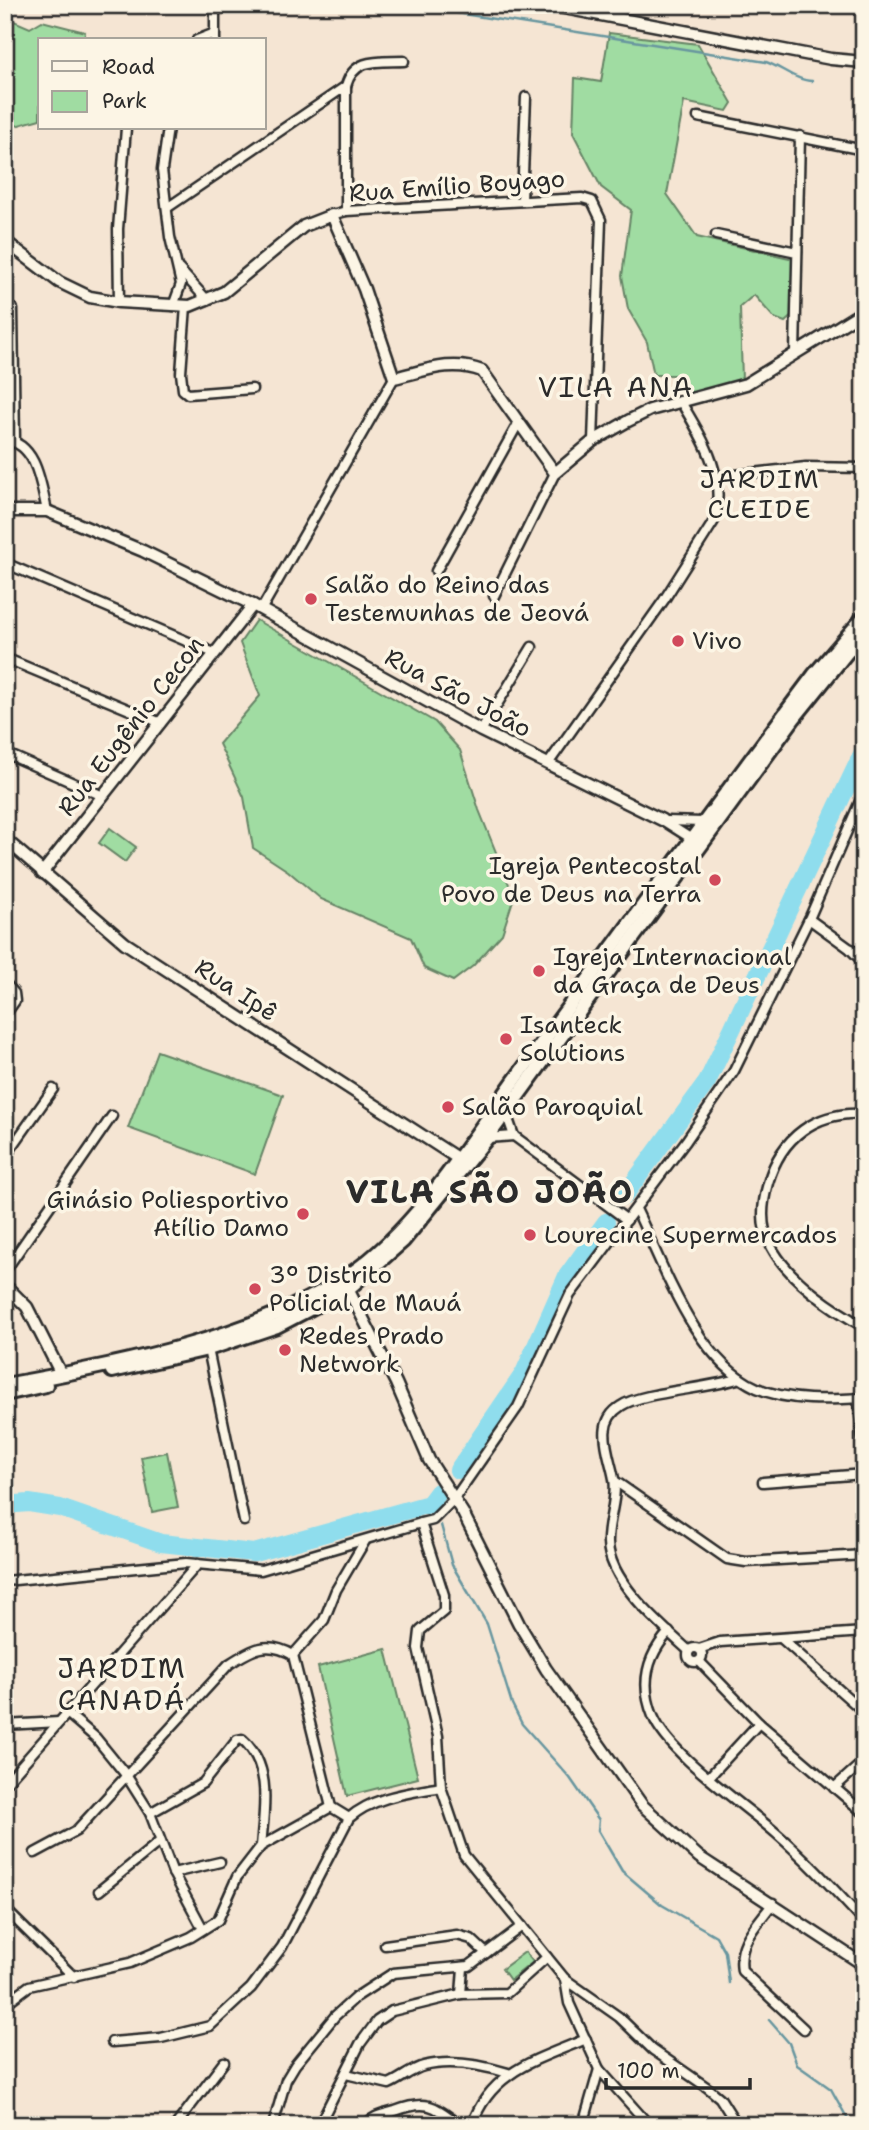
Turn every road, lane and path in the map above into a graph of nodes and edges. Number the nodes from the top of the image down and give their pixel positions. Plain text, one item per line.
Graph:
1 (215, 5) edge
2 (548, 5) edge
3 (215, 37) edge
4 (404, 61) dead end
5 (864, 62) edge
6 (346, 86) junction
7 (526, 97) dead end
8 (698, 117) dead end
9 (126, 130) edge
10 (168, 130) edge
11 (800, 136) junction
12 (864, 150) edge
13 (522, 200) junction
14 (167, 208) junction
15 (346, 212) junction
16 (332, 215) junction
17 (716, 235) dead end
18 (5, 241) edge
19 (797, 252) junction
20 (178, 269) junction
21 (207, 300) junction
22 (119, 302) junction
23 (173, 306) junction
24 (186, 306) junction
25 (13, 309) dead end
26 (864, 311) edge
27 (795, 354) junction
28 (394, 378) junction
29 (252, 389) dead end
30 (681, 402) junction
31 (519, 422) junction
32 (5, 440) edge
33 (15, 441) junction
34 (593, 441) junction
35 (864, 468) edge
36 (555, 473) junction
37 (717, 477) junction
38 (47, 510) junction
39 (5, 511) edge
40 (5, 563) edge
41 (436, 571) dead end
42 (494, 596) dead end
43 (257, 607) junction
44 (864, 617) edge
45 (864, 631) edge
46 (532, 648) dead end
47 (214, 653) junction
48 (5, 658) edge
49 (162, 723) junction
50 (481, 731) junction
51 (5, 753) edge
52 (548, 764) junction
53 (864, 792) edge
54 (103, 796) junction
55 (662, 820) junction
56 (703, 822) junction
57 (5, 839) edge
58 (696, 842) junction
59 (42, 873) junction
60 (809, 919) junction
61 (849, 948) junction
62 (864, 954) edge
63 (864, 963) edge
64 (5, 983) edge
65 (5, 1015) edge
66 (53, 1089) dead end
67 (507, 1091) junction
68 (505, 1112) junction
69 (864, 1114) edge
70 (112, 1116) dead end
71 (514, 1136) junction
72 (487, 1138) junction
73 (5, 1157) edge
74 (457, 1158) junction
75 (439, 1200) junction
76 (636, 1209) junction
77 (627, 1220) junction
78 (5, 1271) edge
79 (345, 1284) junction
80 (5, 1285) edge
81 (864, 1327) edge
82 (208, 1349) junction
83 (63, 1378) junction
84 (740, 1378) junction
85 (5, 1385) edge
86 (5, 1394) edge
87 (861, 1398) edge
88 (864, 1451) edge
89 (864, 1474) edge
90 (615, 1481) junction
91 (763, 1482) dead end
92 (454, 1499) junction
93 (244, 1521) dead end
94 (421, 1523) junction
95 (366, 1540) junction
96 (864, 1555) edge
97 (198, 1564) junction
98 (5, 1581) edge
99 (668, 1632) junction
100 (864, 1632) edge
101 (782, 1639) junction
102 (699, 1649) junction
103 (689, 1651) junction
104 (293, 1656) junction
105 (699, 1661) junction
106 (67, 1713) junction
107 (864, 1713) edge
108 (59, 1722) junction
109 (759, 1723) junction
110 (5, 1725) edge
111 (864, 1761) edge
112 (126, 1775) junction
113 (710, 1776) junction
114 (5, 1784) edge
115 (441, 1787) junction
116 (834, 1788) junction
117 (331, 1807) junction
118 (150, 1813) junction
119 (864, 1813) edge
120 (349, 1818) junction
121 (159, 1842) junction
122 (261, 1846) junction
123 (35, 1853) dead end
124 (220, 1862) dead end
125 (173, 1873) junction
126 (99, 1891) dead end
127 (773, 1903) junction
128 (5, 1909) edge
129 (14, 1916) junction
130 (864, 1922) edge
131 (5, 1924) edge
132 (522, 1926) junction
133 (203, 1929) junction
134 (385, 1945) dead end
135 (486, 1953) junction
136 (547, 1957) junction
137 (864, 1965) edge
138 (463, 1968) junction
139 (74, 1977) junction
140 (565, 1979) junction
141 (461, 1994) junction
142 (5, 2004) edge
143 (804, 2029) dead end
144 (586, 2039) junction
145 (112, 2042) dead end
146 (224, 2062) dead end
147 (599, 2069) junction
148 (508, 2073) junction
149 (346, 2074) junction
150 (176, 2125) edge
151 (272, 2125) edge
152 (319, 2125) edge
153 (365, 2125) edge
154 (460, 2125) edge
155 (472, 2125) edge
156 (583, 2125) edge
157 (649, 2125) edge
158 (737, 2125) edge

1 - 3 street
2 - 5 street
4 - 6 street
6 - 14 street
6 - 15 street
7 - 13 street
8 - 11 street
9 - 22 street
10 - 14 street
11 - 12 street
11 - 19 street
13 - 15 street, Rua Emílio Boyago
13 - 34 street, Rua Emílio Boyago
14 - 20 street
15 - 16 street, Rua Emílio Boyago
16 - 21 street
16 - 28 street
17 - 19 street
18 - 22 street
19 - 27 street
20 - 21 street
20 - 23 street
21 - 24 street
22 - 23 street
23 - 24 street
24 - 29 street
25 - 33 street
26 - 27 street
27 - 30 street
28 - 31 street
28 - 43 street
30 - 34 street
30 - 37 street
31 - 36 street
31 - 41 street
32 - 33 street
33 - 38 street
34 - 36 street
35 - 37 street
36 - 42 street
37 - 52 street
38 - 39 street, Rua São João
38 - 43 street, Rua São João
40 - 47 street
43 - 47 street, Rua Eugênio Cecon
43 - 50 street, Rua São João
44 - 56 main road
45 - 58 main road
46 - 50 street
47 - 49 street, Rua Eugênio Cecon
48 - 49 street
49 - 54 street, Rua Eugênio Cecon
50 - 52 street, Rua São João
51 - 54 street
52 - 55 street, Rua São João
53 - 60 street
54 - 59 street, Rua Eugênio Cecon
55 - 56 street, Rua São João
55 - 58 street, Rua São João
56 - 58 main road
57 - 59 street, Rua Ipê
58 - 67 main road
58 - 68 main road
59 - 74 street, Rua Ipê
60 - 61 street
60 - 76 street
61 - 62 street
61 - 63 street
64 - 65 street
66 - 73 street
67 - 68 street
67 - 74 main road
68 - 71 street
68 - 72 main road
69 - 81 street
70 - 78 street
71 - 72 street
71 - 77 street
72 - 75 main road
74 - 75 main road
74 - 79 main road
75 - 79 main road
76 - 77 street
76 - 84 street
77 - 92 street
79 - 82 main road
79 - 83 main road
79 - 92 street
80 - 83 street
82 - 83 main road
82 - 93 street
83 - 85 main road
83 - 86 main road
84 - 87 street
84 - 90 street
87 - 88 street
89 - 91 street
90 - 96 street
90 - 99 street
92 - 94 street
92 - 127 street
94 - 95 street
94 - 115 street
95 - 97 street
95 - 104 street
97 - 98 street
97 - 106 street
99 - 103 street
99 - 113 street
100 - 101 street
101 - 102 street
101 - 107 street
102 - 103 street
102 - 105 street
103 - 105 street
104 - 112 street
104 - 117 street
105 - 109 street
106 - 108 street
106 - 112 street
108 - 110 street
108 - 114 street
109 - 113 street
109 - 116 street
111 - 116 street
112 - 118 street
112 - 123 street
113 - 130 street
115 - 120 street
115 - 132 street
116 - 119 street
117 - 120 street
117 - 122 street
118 - 121 street
118 - 122 street
120 - 145 street
121 - 125 street
121 - 126 street
122 - 133 street
124 - 125 street
125 - 133 street
127 - 137 street
127 - 143 street
128 - 129 street
129 - 131 street
129 - 139 street
132 - 135 street
132 - 136 street
133 - 139 street
134 - 135 street
135 - 138 street
136 - 140 street
136 - 141 street
138 - 141 street
138 - 151 street
139 - 142 street
140 - 144 street
140 - 158 street
141 - 149 street
144 - 147 street
144 - 148 street
146 - 150 street
147 - 156 street
147 - 157 street
148 - 149 street
148 - 155 street
149 - 152 street
153 - 154 street

